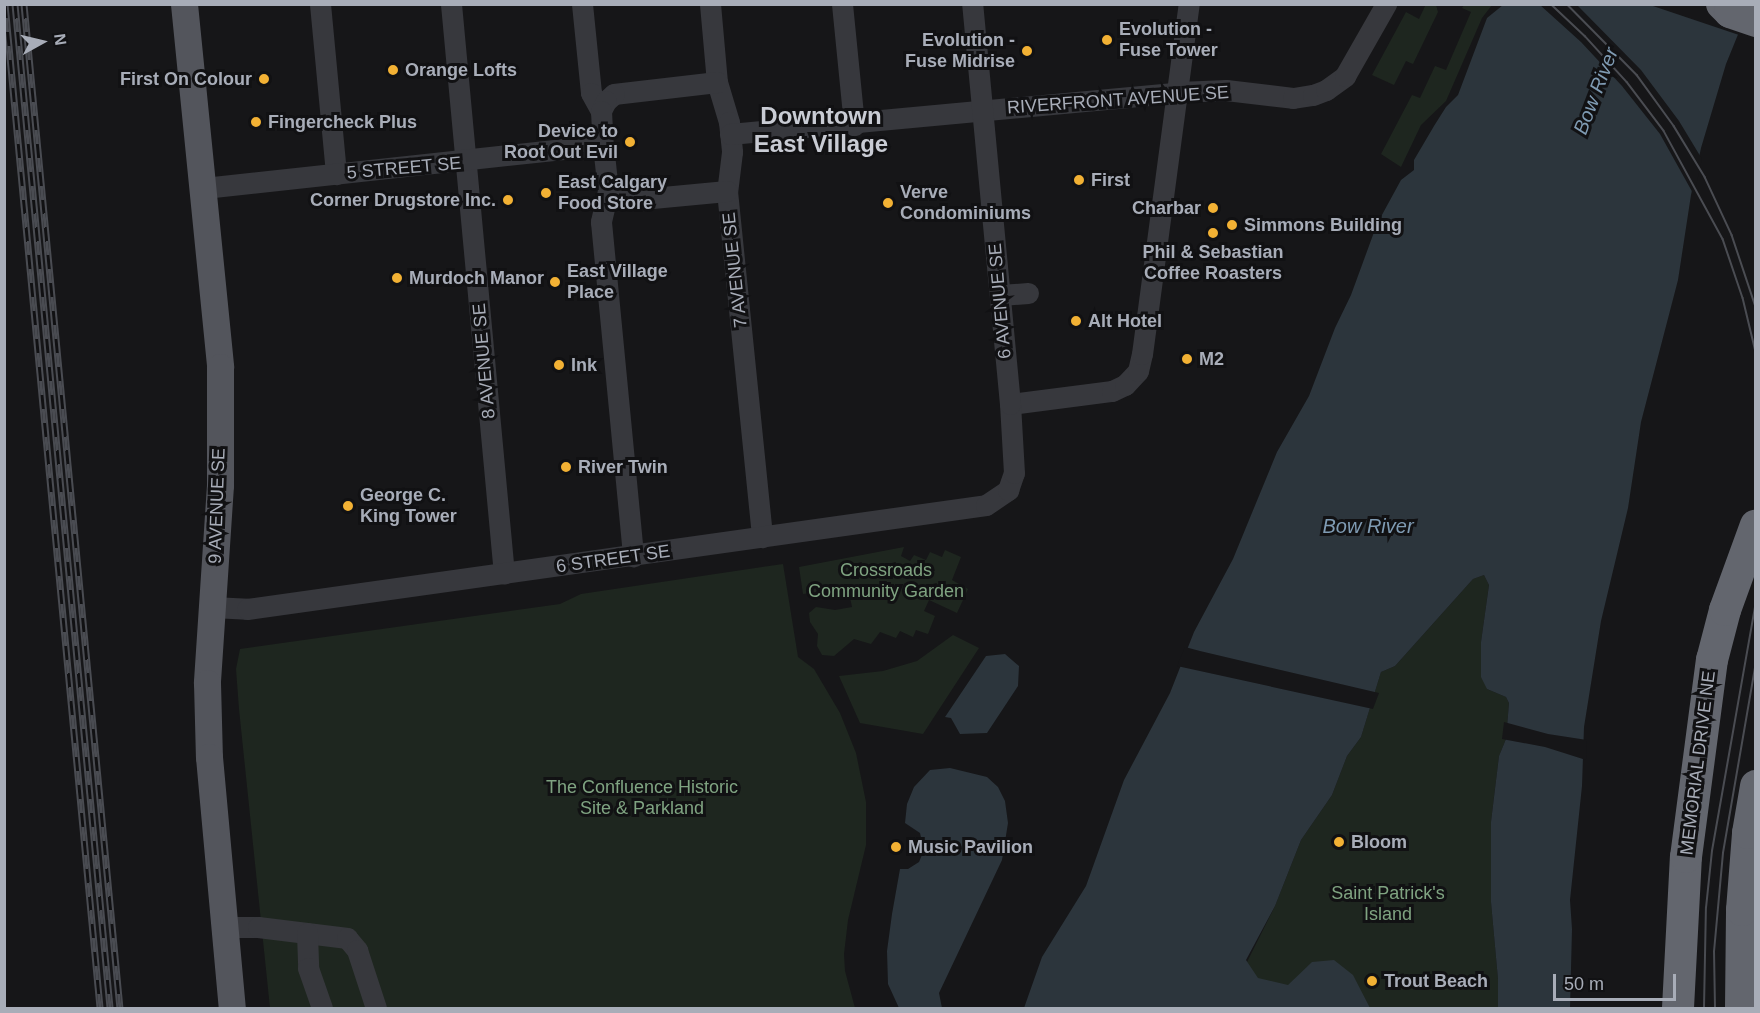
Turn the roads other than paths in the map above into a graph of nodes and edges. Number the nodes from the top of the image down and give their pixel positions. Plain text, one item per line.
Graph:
1 (184, 4) edge
2 (320, 4) edge
3 (451, 4) edge
4 (582, 4) edge
5 (710, 4) edge
6 (842, 4) edge
7 (972, 4) edge
8 (1189, 4) edge
9 (1386, 4) edge
10 (1722, 4) edge
11 (1755, 21) edge
12 (717, 82) junction
13 (1179, 92) junction
14 (982, 110) junction
15 (601, 111) junction
16 (854, 125) junction
17 (730, 134) junction
18 (603, 146) junction
19 (465, 162) junction
20 (336, 174) junction
21 (204, 188) junction
22 (609, 190) junction
23 (727, 191) junction
24 (1028, 293) dead end
25 (1000, 295) junction
26 (1010, 404) junction
27 (1008, 490) joint
28 (1755, 525) edge
29 (762, 537) junction
30 (633, 556) junction
31 (504, 574) junction
32 (212, 607) junction
33 (1755, 786) edge
34 (226, 927) junction
35 (307, 933) junction
36 (232, 1008) edge
37 (322, 1008) edge
38 (376, 1008) edge
39 (1678, 1008) edge
40 (1741, 1008) edge

1 - 21 main road, 9 AVENUE SE
2 - 20 street
3 - 19 street, 8 AVENUE SE
4 - 15 street
5 - 12 street, 7 AVENUE SE
6 - 16 street
7 - 14 street, 6 AVENUE SE
8 - 13 street
9 - 13 street, RIVERFRONT AVENUE SE
10 - 11 highway
12 - 15 street
12 - 17 street, 7 AVENUE SE
13 - 14 street, RIVERFRONT AVENUE SE
13 - 26 street
14 - 16 street
14 - 25 street, 6 AVENUE SE
15 - 18 street
16 - 17 street
17 - 23 street, 7 AVENUE SE
18 - 19 street, 5 STREET SE
18 - 22 street
19 - 20 street, 5 STREET SE
19 - 31 street, 8 AVENUE SE
20 - 21 street, 5 STREET SE
21 - 32 main road, 9 AVENUE SE
22 - 23 street
22 - 30 street
23 - 29 street, 7 AVENUE SE
24 - 25 street
25 - 26 street, 6 AVENUE SE
26 - 27 street, 6 AVENUE SE
27 - 29 street, 6 STREET SE
28 - 39 highway, MEMORIAL DRIVE NE
29 - 30 street, 6 STREET SE
30 - 31 street, 6 STREET SE
31 - 32 street, 6 STREET SE
32 - 34 main road, 9 AVENUE SE
33 - 40 highway
34 - 35 street
34 - 36 main road, 9 AVENUE SE
35 - 37 street
35 - 38 street

